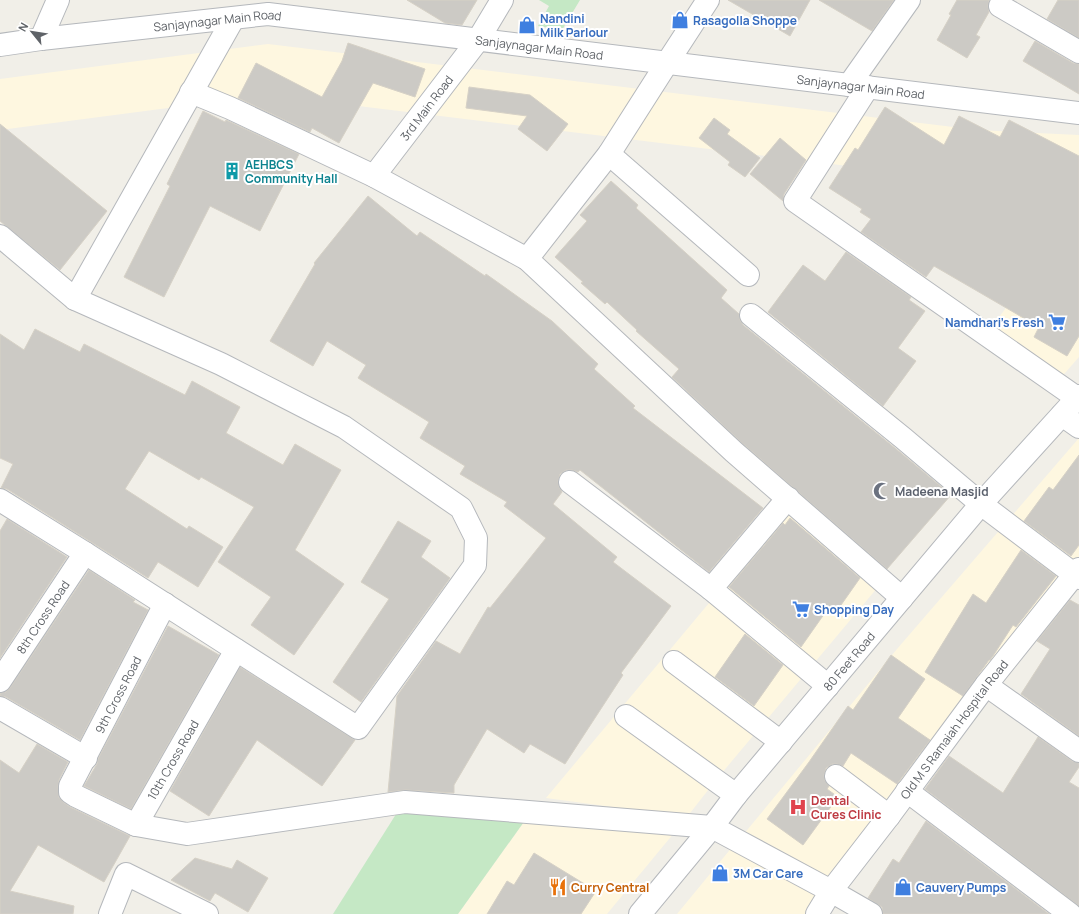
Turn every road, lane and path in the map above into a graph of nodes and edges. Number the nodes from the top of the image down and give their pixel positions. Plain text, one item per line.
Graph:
1 (58, 0) edge
2 (502, 0) edge
3 (708, 0) edge
4 (909, 0) edge
5 (1000, 6) dead end
6 (272, 7) edge
7 (233, 19) junction
8 (41, 39) junction
9 (478, 40) junction
10 (0, 46) edge
11 (1079, 52) edge
12 (667, 63) junction
13 (858, 86) junction
14 (191, 92) junction
15 (1079, 113) edge
16 (609, 154) junction
17 (374, 176) junction
18 (1, 239) edge
19 (527, 259) junction
20 (748, 275) dead end
21 (75, 299) junction
22 (751, 315) dead end
23 (1078, 397) edge
24 (1071, 421) edge
25 (570, 482) dead end
26 (788, 498) junction
27 (1, 504) edge
28 (981, 504) junction
29 (84, 553) junction
30 (1078, 574) edge
31 (711, 590) junction
32 (902, 598) junction
33 (165, 604) junction
34 (236, 650) junction
35 (674, 662) dead end
36 (0, 681) edge
37 (986, 685) junction
38 (828, 686) junction
39 (0, 708) edge
40 (626, 716) dead end
41 (781, 742) junction
42 (1079, 751) edge
43 (86, 758) junction
44 (836, 776) dead end
45 (907, 791) junction
46 (736, 795) junction
47 (889, 816) junction
48 (136, 826) junction
49 (712, 827) junction
50 (831, 891) junction
51 (110, 914) edge
52 (207, 914) edge
53 (640, 914) edge
54 (817, 914) edge
55 (871, 914) edge
56 (1070, 914) edge

1 - 8 street
2 - 9 street, 3rd Main Road
3 - 12 street
4 - 13 street
5 - 11 street
6 - 7 street, Sanjaynagar Main Road
6 - 9 street, Sanjaynagar Main Road
7 - 8 street, Sanjaynagar Main Road
7 - 14 street
8 - 10 street, Sanjaynagar Main Road
9 - 12 street, Sanjaynagar Main Road
9 - 17 street, 3rd Main Road
12 - 13 street, Sanjaynagar Main Road
12 - 16 street
13 - 15 street, Sanjaynagar Main Road
13 - 23 street
14 - 17 street
14 - 21 street
16 - 19 street
16 - 20 street
17 - 19 street
18 - 21 street
19 - 26 street
21 - 34 street
22 - 28 street
23 - 24 street, 80 Feet Road
24 - 28 street, 80 Feet Road
25 - 31 street
26 - 31 street
26 - 32 street
27 - 29 street
28 - 30 street
28 - 32 street, 80 Feet Road
29 - 33 street
29 - 36 street, 8th Cross Road
30 - 37 street, Old M S Ramaiah Hospital Road
31 - 38 street
32 - 38 street, 80 Feet Road
33 - 34 street
33 - 43 street, 9th Cross Road
34 - 48 street, 10th Cross Road
35 - 41 street
37 - 42 street
37 - 45 street, Old M S Ramaiah Hospital Road
38 - 41 street, 80 Feet Road
39 - 43 street
40 - 46 street
41 - 46 street, 80 Feet Road
43 - 48 street, 9th Cross Road
44 - 47 street
45 - 47 street, Old M S Ramaiah Hospital Road
45 - 56 street
46 - 49 street, 80 Feet Road
47 - 50 street, Old M S Ramaiah Hospital Road
48 - 49 street
49 - 50 street
49 - 53 street, 80 Feet Road
50 - 54 street, Old M S Ramaiah Hospital Road
50 - 55 street
51 - 52 street

